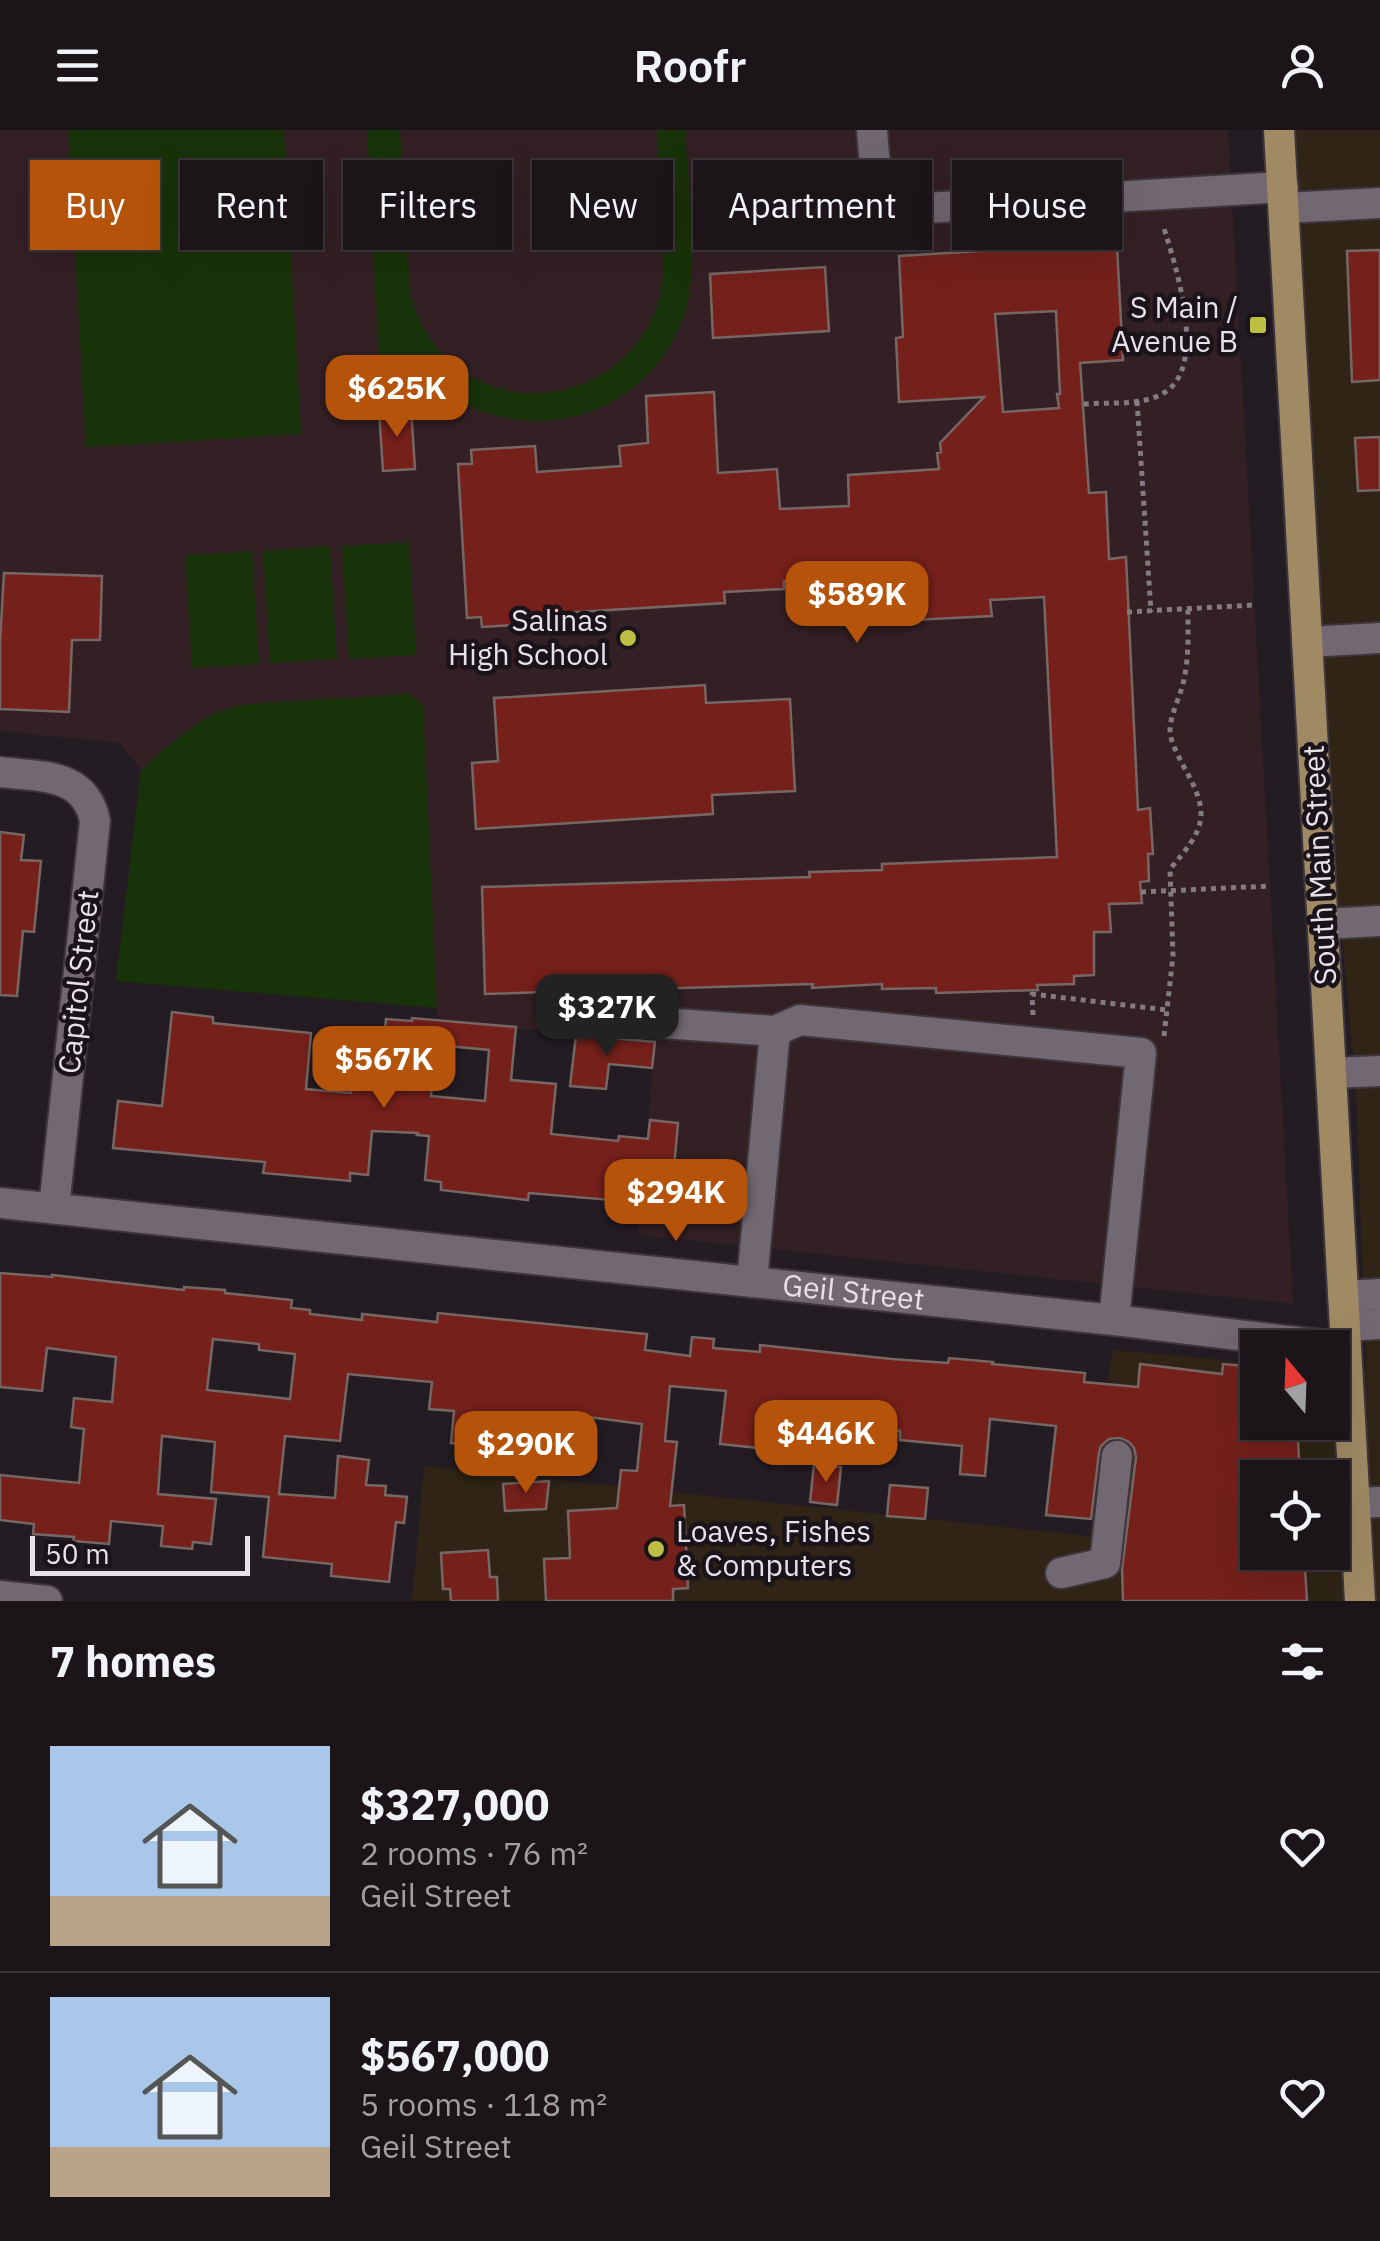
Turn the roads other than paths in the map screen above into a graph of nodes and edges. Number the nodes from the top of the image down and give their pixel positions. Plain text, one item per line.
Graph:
1 (872, 130) edge
2 (1280, 130) edge
3 (1283, 197) junction
4 (1380, 203) edge
5 (1380, 638) edge
6 (1307, 642) junction
7 (0, 772) edge
8 (1380, 922) edge
9 (1323, 924) junction
10 (566, 1016) dead end
11 (775, 1031) junction
12 (1380, 1070) edge
13 (1332, 1073) junction
14 (0, 1203) edge
15 (54, 1208) junction
16 (752, 1282) junction
17 (1380, 1294) edge
18 (1114, 1320) junction
19 (1345, 1323) junction
20 (1380, 1324) edge
21 (1117, 1456) dead end
22 (1367, 1502) edge
23 (1061, 1573) dead end
24 (1360, 1601) edge

1 - 3 street
2 - 3 main road, South Main Street
3 - 4 street
3 - 6 main road, South Main Street
5 - 6 street
6 - 9 main road, South Main Street
7 - 15 street, Capitol Street
8 - 9 street
9 - 13 main road, South Main Street
10 - 11 street
11 - 16 street
11 - 18 street
12 - 13 street
13 - 19 main road, South Main Street
14 - 15 street, Geil Street
15 - 16 street, Geil Street
16 - 18 street, Geil Street
17 - 19 street
18 - 19 street, Geil Street
19 - 20 street
19 - 22 main road, South Main Street
21 - 23 street
22 - 24 main road, South Main Street

